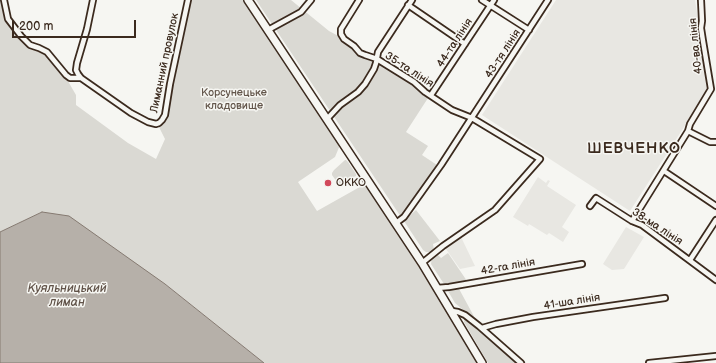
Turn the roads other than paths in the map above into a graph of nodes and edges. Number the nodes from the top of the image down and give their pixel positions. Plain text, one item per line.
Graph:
1 (4, 0) edge
2 (93, 0) edge
3 (188, 0) edge
4 (248, 0) edge
5 (311, 0) edge
6 (359, 0) edge
7 (412, 0) edge
8 (482, 0) edge
9 (494, 0) edge
10 (548, 0) edge
11 (701, 0) edge
12 (408, 5) junction
13 (490, 5) junction
14 (268, 30) junction
15 (529, 30) junction
16 (465, 44) junction
17 (377, 59) junction
18 (81, 78) junction
19 (431, 95) junction
20 (472, 118) junction
21 (327, 119) junction
22 (688, 131) junction
23 (716, 142) edge
24 (664, 171) junction
25 (590, 206) dead end
26 (716, 206) edge
27 (716, 220) edge
28 (632, 221) junction
29 (396, 223) junction
30 (690, 260) junction
31 (422, 262) junction
32 (582, 264) dead end
33 (716, 280) edge
34 (437, 288) junction
35 (665, 298) dead end
36 (452, 311) junction
37 (482, 328) junction
38 (716, 356) edge
39 (482, 363) edge
40 (521, 363) edge
41 (649, 363) edge
42 (655, 363) edge

1 - 18 street
2 - 18 street
3 - 18 street, Лиманний провулок
4 - 14 highway
5 - 14 street
6 - 17 street, 35-та лінія
7 - 12 street
8 - 13 street
9 - 13 street, 44-та лінія
10 - 15 street, 43-тя лінія
11 - 22 street, 40-ва лінія
12 - 16 street
12 - 17 street
13 - 15 street
13 - 16 street, 44-та лінія
14 - 21 highway
15 - 20 street, 43-тя лінія
16 - 19 street, 44-та лінія
17 - 19 street, 35-та лінія
17 - 21 street
19 - 20 street, 35-та лінія
20 - 29 street, 43-тя лінія
20 - 31 street
21 - 29 highway
22 - 23 street
22 - 24 street
24 - 26 street
24 - 28 street
25 - 28 street, 38-ма лінія
27 - 30 street
28 - 30 street, 38-ма лінія
29 - 31 highway
30 - 33 street, 38-ма лінія
31 - 34 highway
32 - 34 street, 42-га лінія
34 - 36 highway
35 - 37 street, 41-ша лінія
36 - 37 street
36 - 39 highway
37 - 40 street
38 - 42 street
41 - 42 street

